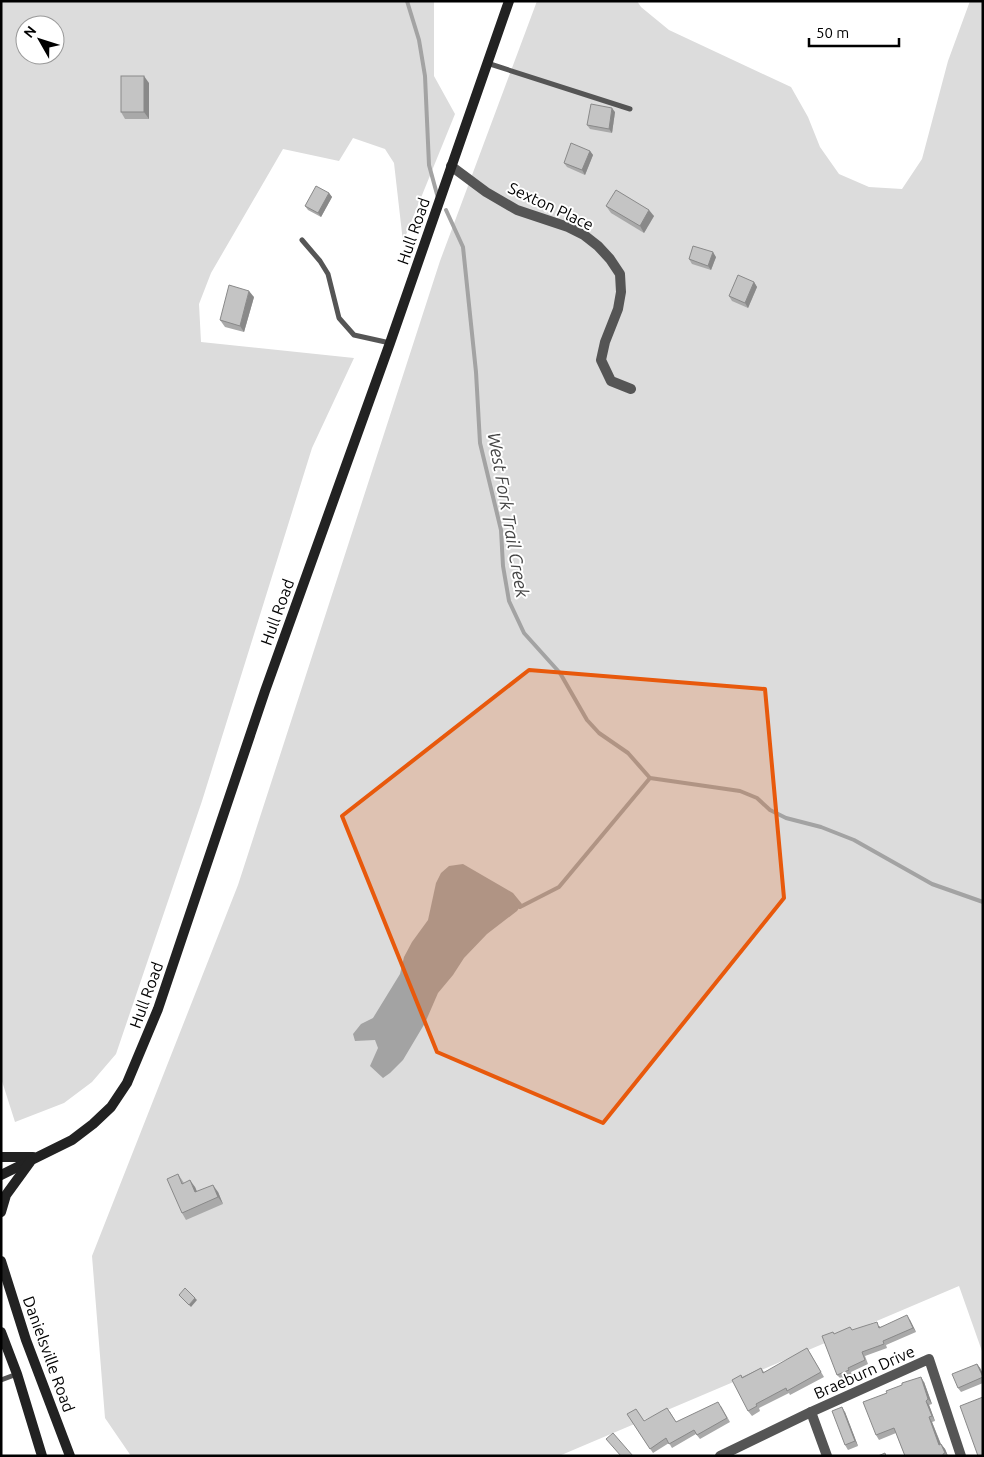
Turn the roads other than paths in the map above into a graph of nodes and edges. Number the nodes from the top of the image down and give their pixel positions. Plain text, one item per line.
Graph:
1 (509, 1) edge
2 (487, 63) junction
3 (630, 109) dead end
4 (451, 166) junction
5 (302, 240) dead end
6 (390, 343) junction
7 (630, 389) dead end
8 (1, 1157) edge
9 (33, 1159) junction
10 (1, 1175) edge
11 (1, 1212) edge
12 (1, 1261) edge
13 (1, 1332) edge
14 (17, 1374) junction
15 (1, 1380) edge
16 (812, 1412) junction
17 (40, 1454) edge
18 (70, 1456) edge
19 (720, 1456) edge
20 (827, 1456) edge
21 (961, 1456) edge

1 - 2 main road, Hull Road
2 - 3 lane
2 - 4 main road, Hull Road
4 - 6 main road, Hull Road
4 - 7 street, Sexton Place
5 - 6 lane
6 - 9 main road, Hull Road
8 - 9 main road
9 - 10 main road, Hull Road
9 - 11 main road
12 - 18 main road, Danielsville Road
13 - 14 main road
14 - 15 lane
14 - 17 main road
16 - 19 street, Braeburn Drive
16 - 20 street
16 - 21 street, Braeburn Drive

